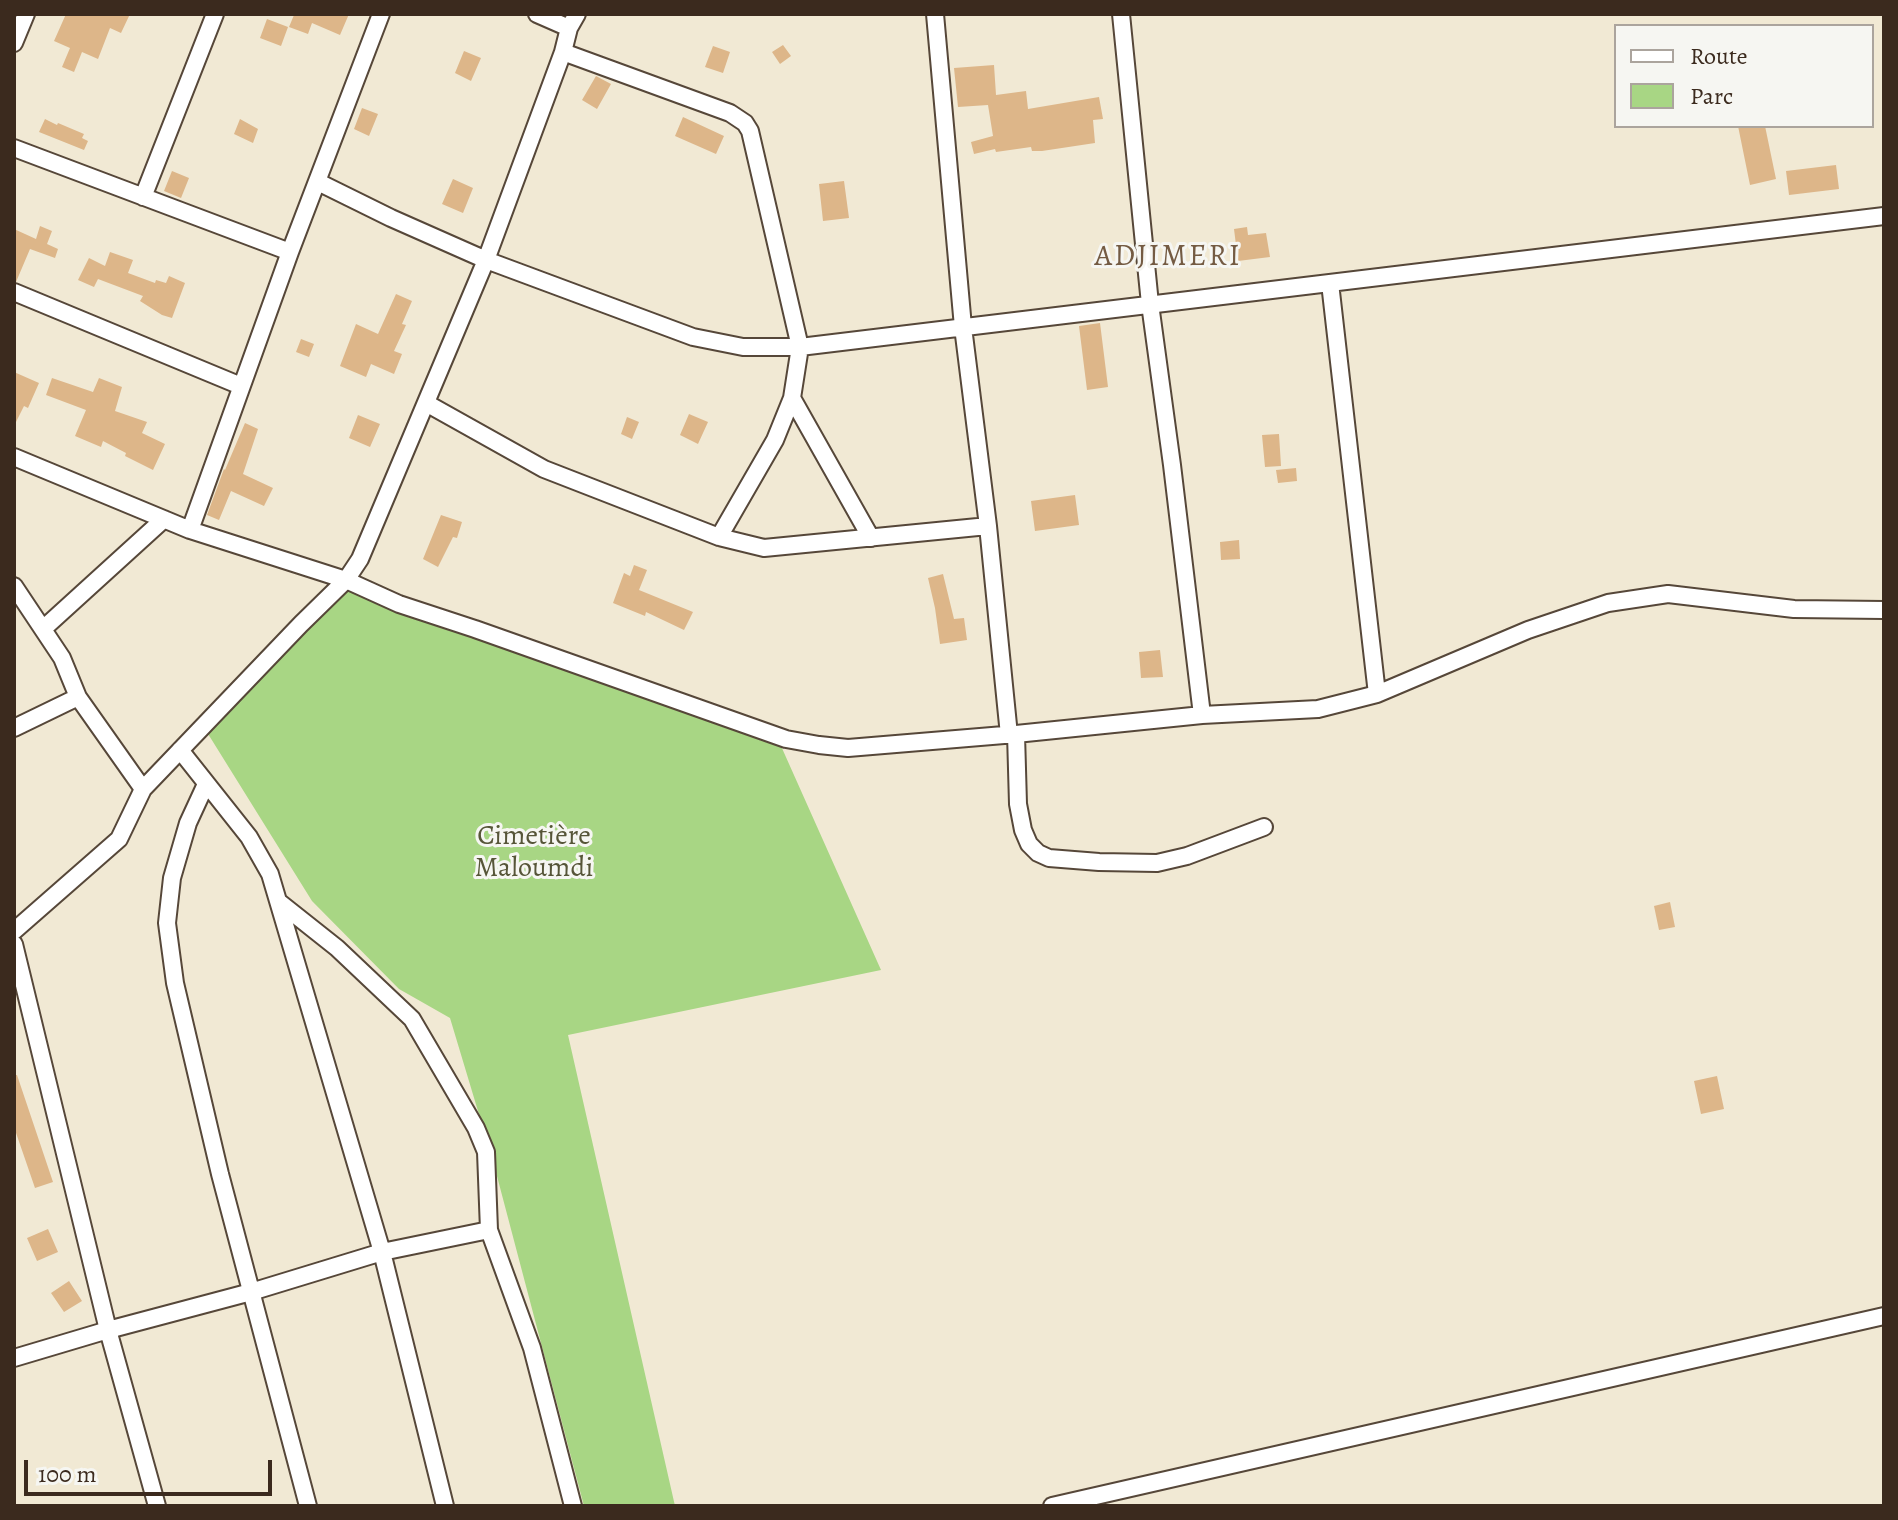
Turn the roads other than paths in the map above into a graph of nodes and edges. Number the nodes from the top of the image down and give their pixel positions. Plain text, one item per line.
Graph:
1 (26, 14) edge
2 (215, 14) edge
3 (381, 14) edge
4 (537, 14) edge
5 (935, 14) edge
6 (1121, 14) edge
7 (573, 21) edge
8 (14, 43) edge
9 (563, 52) junction
10 (14, 148) edge
11 (318, 182) junction
12 (143, 197) junction
13 (1884, 216) edge
14 (290, 252) junction
15 (486, 260) junction
16 (1330, 283) junction
17 (14, 292) edge
18 (1150, 304) junction
19 (963, 327) junction
20 (800, 347) junction
21 (241, 386) junction
22 (792, 398) junction
23 (426, 403) junction
24 (14, 457) edge
25 (164, 519) junction
26 (988, 526) junction
27 (190, 530) junction
28 (719, 537) junction
29 (871, 538) junction
30 (346, 580) junction
31 (14, 586) edge
32 (1884, 610) edge
33 (43, 629) junction
34 (1377, 694) junction
35 (78, 697) junction
36 (1202, 715) junction
37 (14, 728) edge
38 (1012, 735) junction
39 (180, 750) junction
40 (206, 784) junction
41 (143, 789) junction
42 (1264, 827) dead end
43 (279, 902) junction
44 (14, 931) edge
45 (14, 944) edge
46 (489, 1230) junction
47 (382, 1252) junction
48 (251, 1292) junction
49 (1884, 1316) edge
50 (108, 1330) junction
51 (14, 1358) edge
52 (157, 1506) edge
53 (308, 1506) edge
54 (445, 1506) edge
55 (573, 1506) edge
56 (1052, 1506) edge

1 - 8 street
2 - 12 street
3 - 11 street
4 - 7 street
5 - 19 street
6 - 18 street
7 - 9 street
9 - 15 street
9 - 20 street
10 - 12 street
11 - 14 street
11 - 15 street
12 - 14 street
13 - 16 street
14 - 21 street
15 - 20 street
15 - 23 street
16 - 18 street
16 - 34 street
17 - 21 street
18 - 19 street
18 - 36 street
19 - 20 street
19 - 26 street
20 - 22 street
21 - 27 street
22 - 28 street
22 - 29 street
23 - 28 street
23 - 30 street
24 - 25 street
25 - 27 street
25 - 33 street
26 - 29 street
26 - 38 street
27 - 30 street
28 - 29 street
30 - 38 street
30 - 39 street
31 - 33 street
32 - 34 street
33 - 35 street
34 - 36 street
35 - 37 street
35 - 41 street
36 - 38 street
38 - 42 street
39 - 40 street
39 - 41 street
40 - 43 street
40 - 48 street
41 - 44 street
43 - 46 street
43 - 47 street
45 - 50 street
46 - 47 street
46 - 55 street
47 - 48 street
47 - 54 street
48 - 50 street
48 - 53 street
49 - 56 street
50 - 51 street
50 - 52 street

